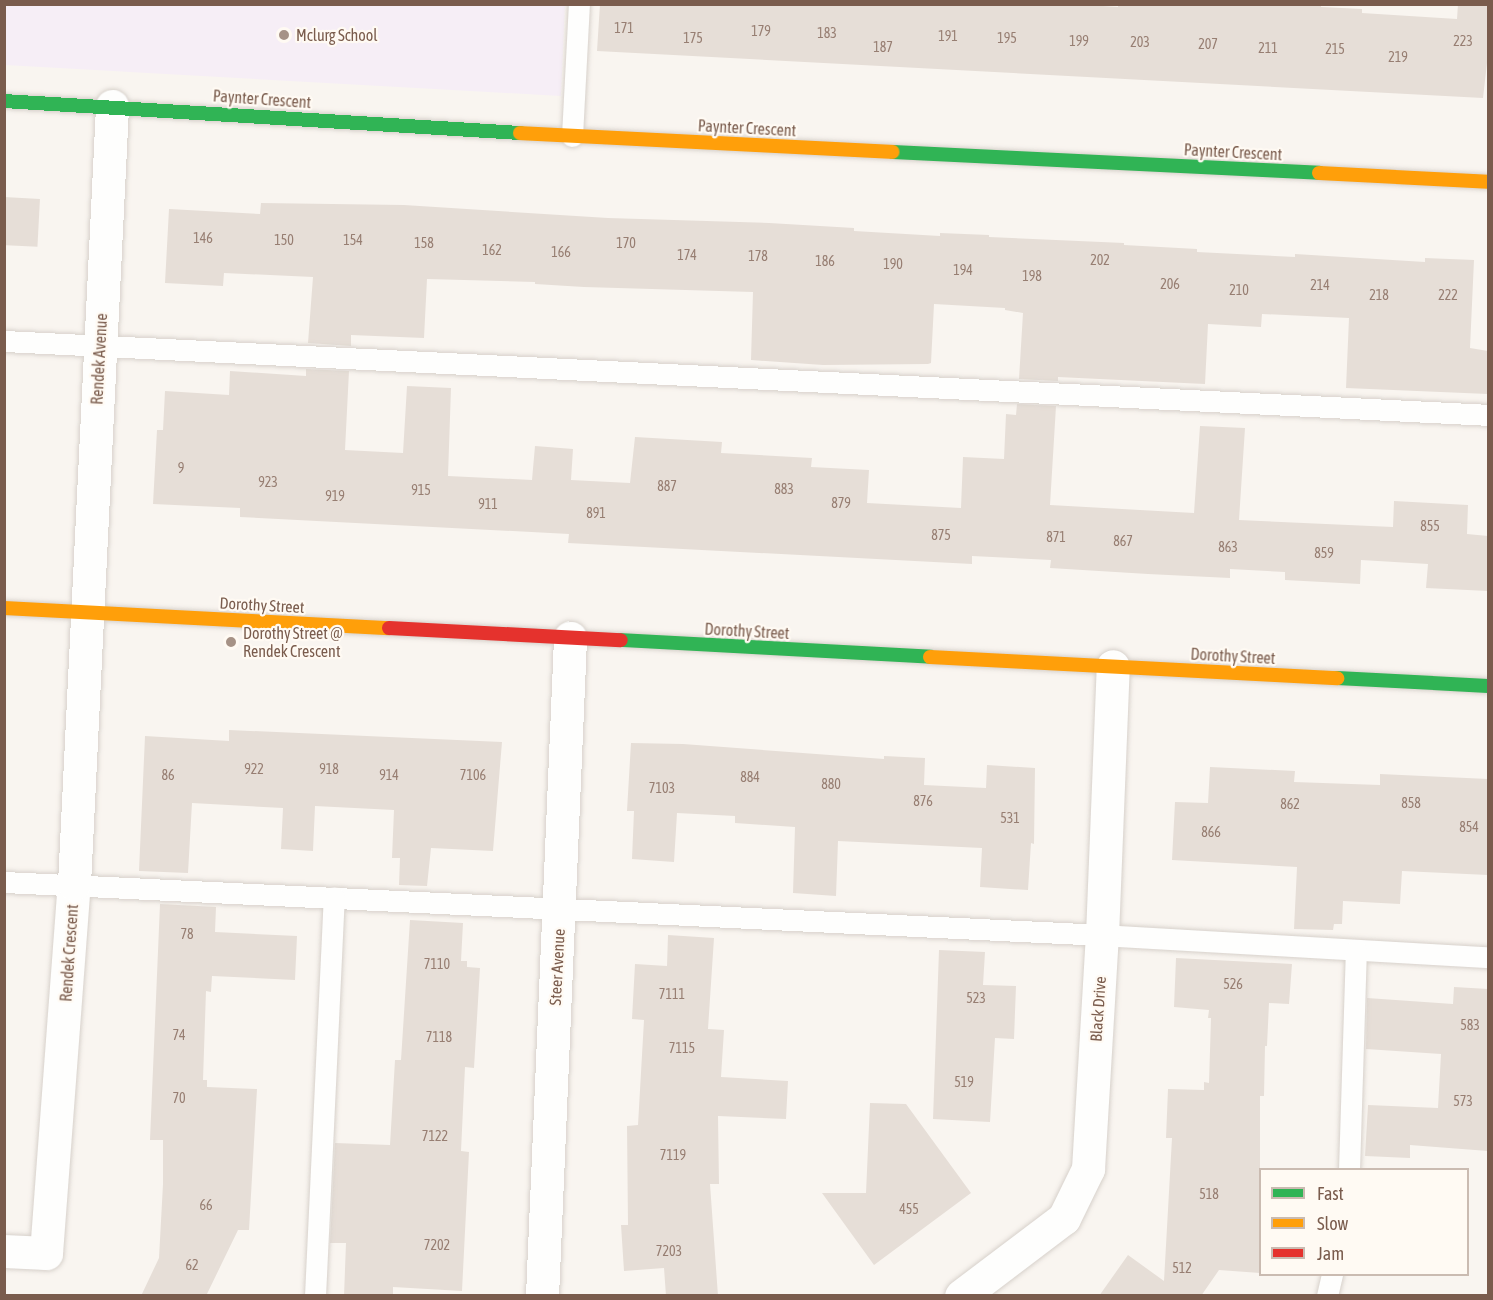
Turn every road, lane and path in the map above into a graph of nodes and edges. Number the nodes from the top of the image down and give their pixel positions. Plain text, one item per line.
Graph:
1 (579, 4) edge
2 (4, 100) edge
3 (112, 106) junction
4 (572, 136) junction
5 (1488, 182) edge
6 (4, 341) edge
7 (100, 345) junction
8 (1488, 415) edge
9 (4, 608) edge
10 (87, 612) junction
11 (570, 638) junction
12 (1113, 666) junction
13 (1488, 686) edge
14 (4, 882) edge
15 (74, 884) junction
16 (334, 897) junction
17 (560, 911) junction
18 (1102, 935) junction
19 (1356, 950) junction
20 (1488, 957) edge
21 (1349, 1168) edge
22 (4, 1251) edge
23 (1332, 1276) edge
24 (315, 1296) edge
25 (542, 1296) edge
26 (961, 1296) edge
27 (1327, 1296) edge

1 - 4 lane
2 - 3 street, Paynter Crescent
3 - 4 street, Paynter Crescent
3 - 7 street, Rendek Avenue
4 - 5 street, Paynter Crescent
6 - 7 lane
7 - 8 lane
7 - 10 street, Rendek Avenue
9 - 10 street, Dorothy Street
10 - 11 street, Dorothy Street
10 - 15 street, Rendek Crescent
11 - 12 street, Dorothy Street
11 - 17 street, Steer Avenue
12 - 13 street, Dorothy Street
12 - 18 street, Black Drive
14 - 15 lane
15 - 16 lane
15 - 22 street, Rendek Crescent
16 - 17 lane
16 - 24 lane
17 - 18 lane
17 - 25 street, Steer Avenue
18 - 19 lane
18 - 26 street, Black Drive
19 - 20 lane
19 - 21 lane
23 - 27 lane

